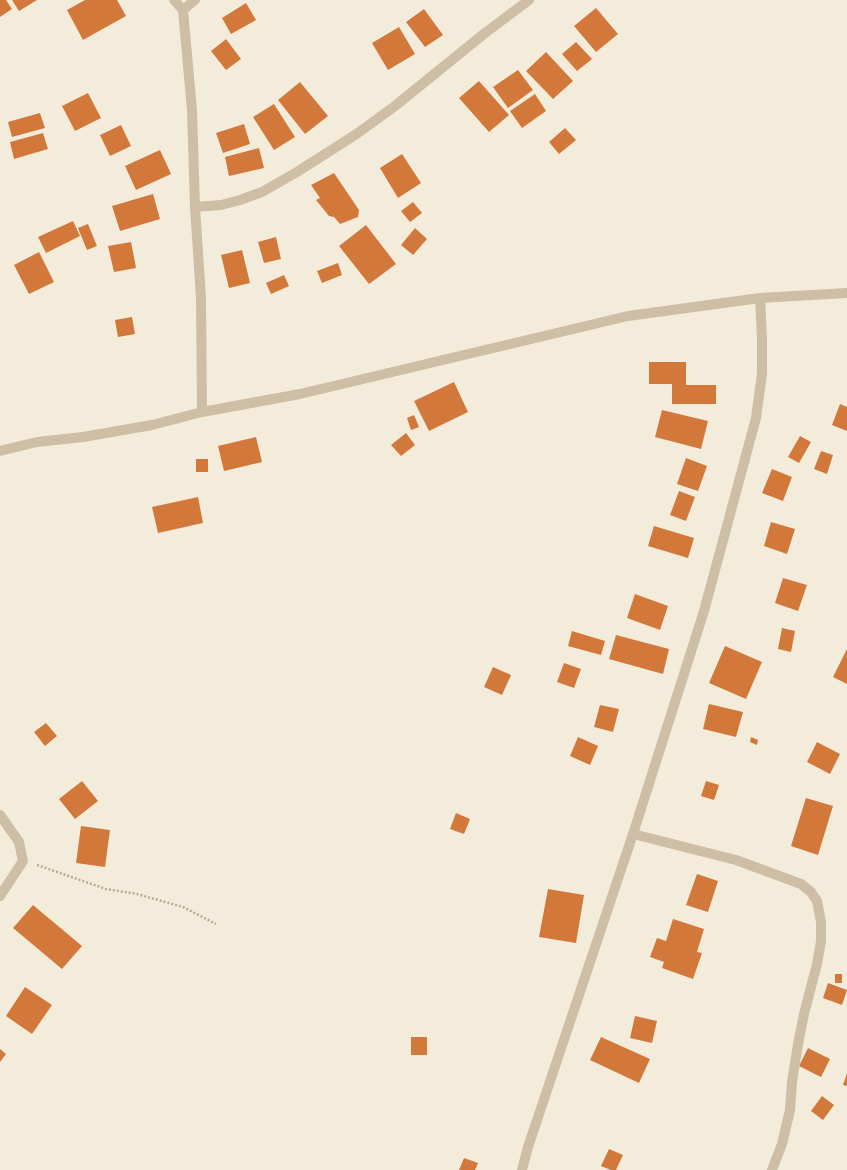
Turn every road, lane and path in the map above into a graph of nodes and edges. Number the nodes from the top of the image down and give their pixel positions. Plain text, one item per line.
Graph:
1 (174, 0) edge
2 (196, 0) edge
3 (529, 0) edge
4 (183, 10) junction
5 (195, 207) junction
6 (847, 293) edge
7 (760, 298) junction
8 (202, 412) junction
9 (0, 451) edge
10 (0, 815) edge
11 (633, 834) junction
12 (23, 860) junction
13 (0, 896) edge
14 (216, 924) dead end
15 (522, 1170) edge
16 (772, 1170) edge

1 - 4 street
2 - 4 street
3 - 5 street
4 - 5 street
5 - 8 street
6 - 7 street
7 - 8 street
7 - 11 street
8 - 9 street
10 - 12 street
11 - 15 street
11 - 16 street
12 - 13 street
12 - 14 path

